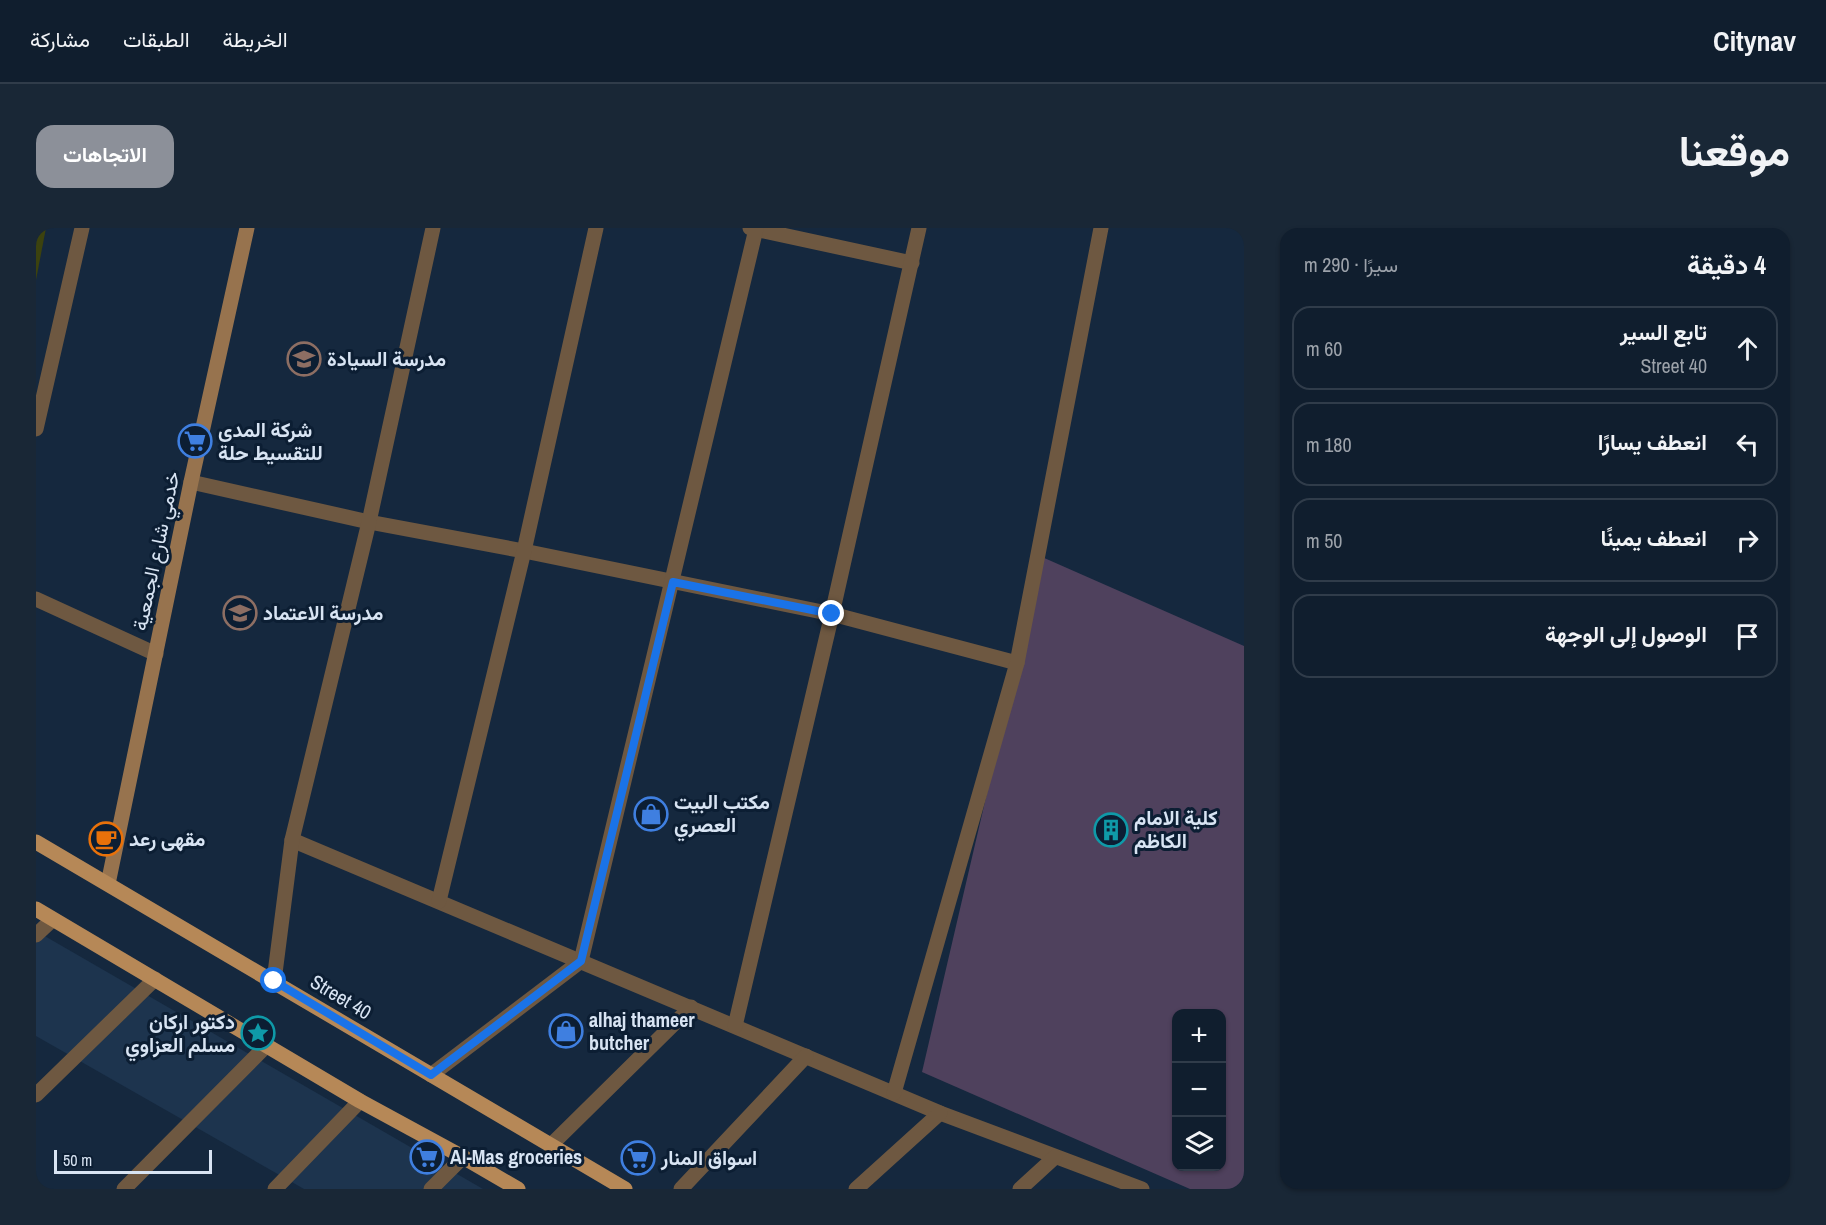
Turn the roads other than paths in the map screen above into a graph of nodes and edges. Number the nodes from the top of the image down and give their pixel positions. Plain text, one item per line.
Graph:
1 (82, 228) edge
2 (247, 228) edge
3 (434, 228) edge
4 (596, 228) edge
5 (919, 228) edge
6 (1101, 228) edge
7 (753, 229) edge
8 (912, 263) junction
9 (36, 429) edge
10 (191, 482) junction
11 (369, 522) junction
12 (524, 551) junction
13 (673, 582) junction
14 (36, 599) edge
15 (832, 614) junction
16 (156, 654) junction
17 (1017, 663) junction
18 (292, 840) junction
19 (36, 842) edge
20 (108, 884) junction
21 (439, 901) junction
22 (36, 909) edge
23 (52, 920) junction
24 (36, 936) edge
25 (581, 961) junction
26 (155, 979) junction
27 (274, 981) junction
28 (691, 1007) junction
29 (735, 1026) junction
30 (267, 1045) junction
31 (806, 1056) junction
32 (431, 1075) junction
33 (894, 1093) junction
34 (36, 1095) edge
35 (360, 1101) junction
36 (940, 1113) junction
37 (551, 1145) junction
38 (463, 1157) junction
39 (1054, 1157) junction
40 (123, 1189) edge
41 (275, 1189) edge
42 (431, 1189) edge
43 (518, 1189) edge
44 (625, 1189) edge
45 (681, 1189) edge
46 (856, 1189) edge
47 (1020, 1189) edge
48 (1142, 1189) edge

1 - 9 street
2 - 10 street, خدمي شارع الجمعية
3 - 11 street
4 - 12 street
5 - 8 street
6 - 17 street
7 - 8 street
7 - 13 street
8 - 15 street
10 - 11 street
10 - 16 street, خدمي شارع الجمعية
11 - 12 street
11 - 18 street
12 - 13 street
12 - 21 street
13 - 15 street
13 - 25 street
14 - 16 street
15 - 17 street
15 - 29 street
16 - 20 street, خدمي شارع الجمعية
17 - 33 street
18 - 21 street
18 - 27 street
19 - 20 main road, Street 40
20 - 27 main road, Street 40
21 - 25 street
22 - 23 main road
23 - 24 street
23 - 26 main road
25 - 28 street
25 - 32 street
26 - 30 main road
26 - 34 street
27 - 32 main road, Street 40
28 - 29 street
28 - 37 street
29 - 31 street
30 - 35 main road
30 - 40 street
31 - 33 street
31 - 45 street
32 - 37 main road, Street 40
33 - 36 street
35 - 38 main road
35 - 41 street
36 - 39 street
36 - 46 street
37 - 44 main road, Street 40
38 - 42 street
38 - 43 main road
39 - 47 street
39 - 48 street

